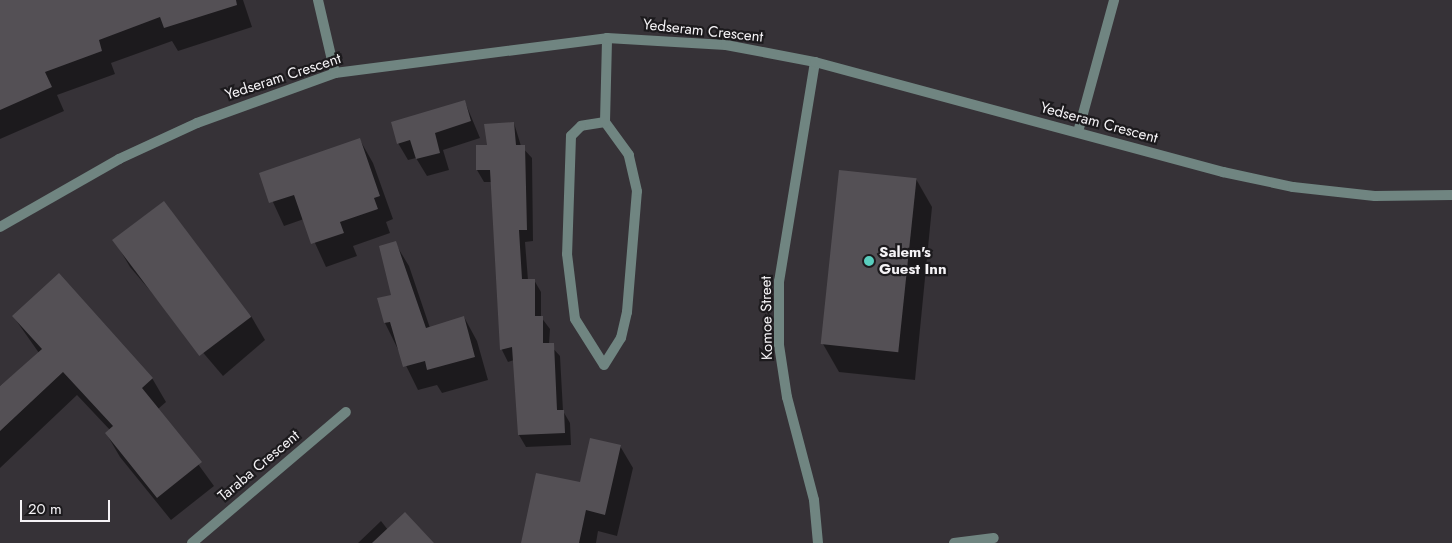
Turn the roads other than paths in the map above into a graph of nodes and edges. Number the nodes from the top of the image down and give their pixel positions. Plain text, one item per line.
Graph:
1 (318, 0) edge
2 (1114, 0) edge
3 (607, 38) junction
4 (815, 62) junction
5 (335, 73) junction
6 (605, 122) junction
7 (1078, 132) junction
8 (1452, 195) edge
9 (0, 227) edge
10 (346, 412) dead end
11 (994, 538) dead end
12 (192, 543) edge
13 (818, 543) edge
14 (954, 543) edge

1 - 5 street
2 - 7 street
3 - 4 street, Yedseram Crescent
3 - 5 street, Yedseram Crescent
3 - 6 street
4 - 7 street, Yedseram Crescent
4 - 13 street, Komoe Street
5 - 9 street, Yedseram Crescent
6 - 6 street
7 - 8 street, Yedseram Crescent
10 - 12 street, Taraba Crescent
11 - 14 street

